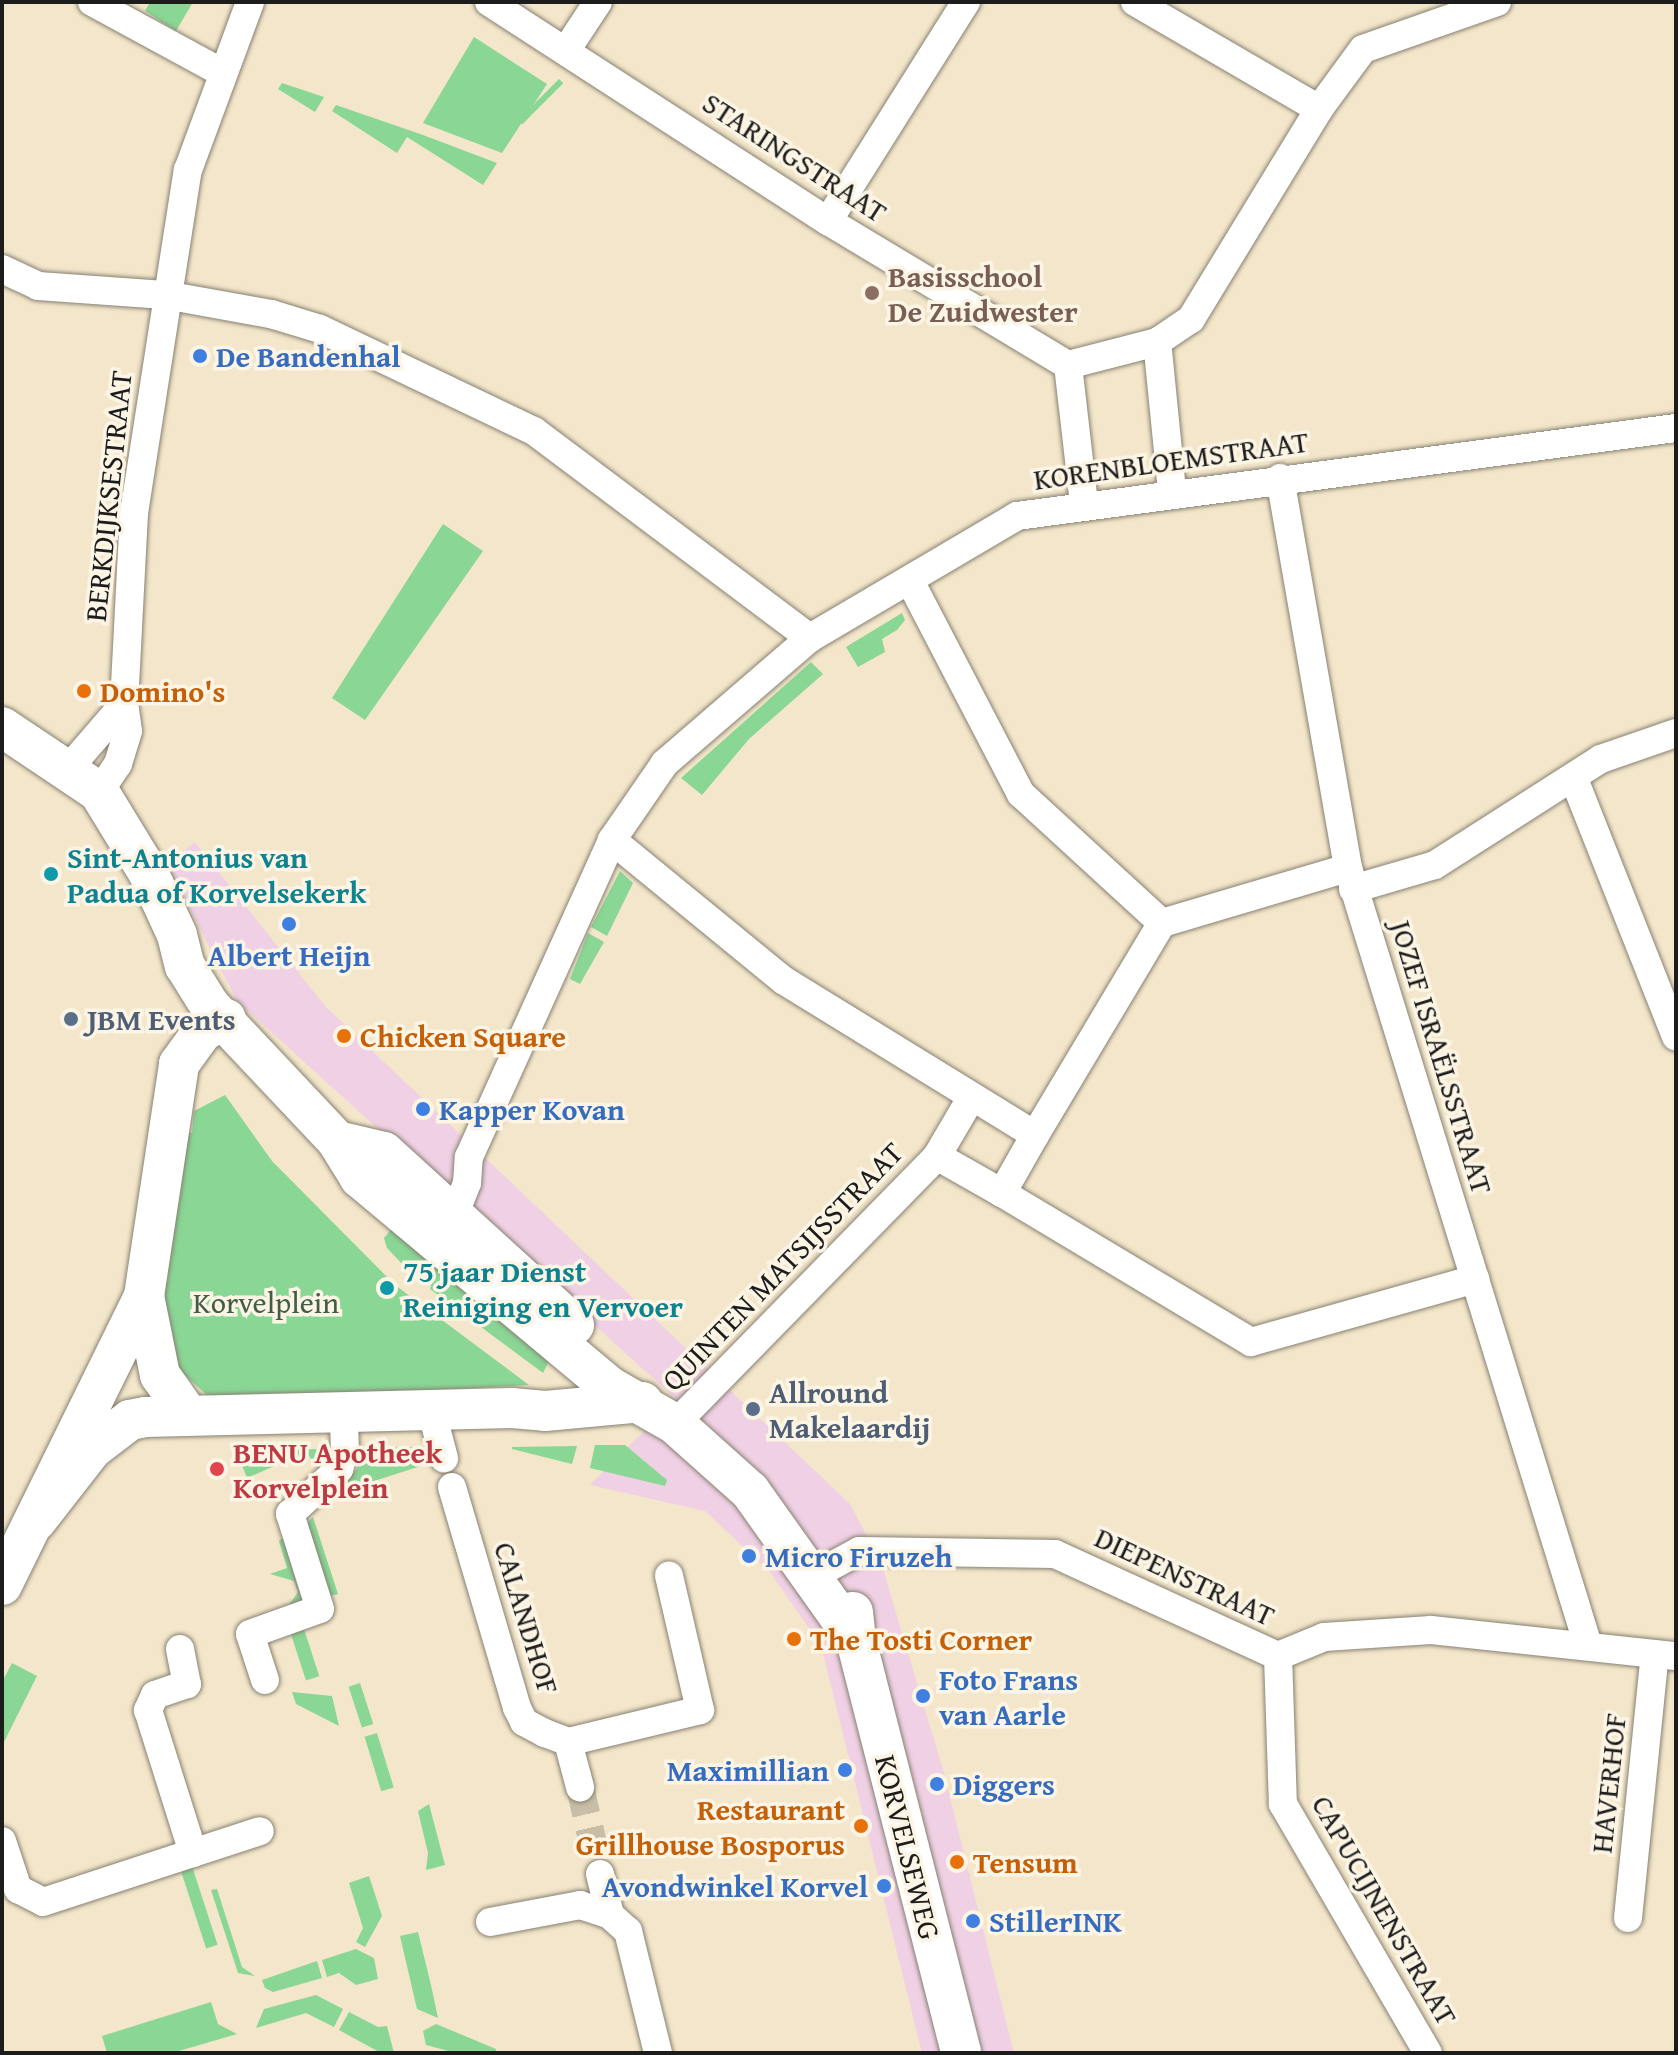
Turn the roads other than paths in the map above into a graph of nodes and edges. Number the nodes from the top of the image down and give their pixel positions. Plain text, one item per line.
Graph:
1 (92, 2) edge
2 (250, 2) edge
3 (489, 2) edge
4 (598, 2) edge
5 (966, 2) edge
6 (1135, 2) edge
7 (1497, 2) edge
8 (567, 49) junction
9 (223, 73) junction
10 (1319, 109) junction
11 (828, 221) junction
12 (2, 269) edge
13 (165, 295) junction
14 (1157, 342) junction
15 (1068, 365) junction
16 (1676, 428) edge
17 (1280, 478) junction
18 (1172, 491) junction
19 (1084, 504) junction
20 (910, 581) junction
21 (810, 638) junction
22 (124, 704) junction
23 (2, 727) edge
24 (1676, 733) edge
25 (1574, 779) junction
26 (84, 780) junction
27 (612, 840) junction
28 (1351, 878) junction
29 (1162, 923) junction
30 (226, 1019) junction
31 (1676, 1036) edge
32 (971, 1098) junction
33 (1035, 1135) junction
34 (937, 1156) junction
35 (469, 1157) junction
36 (1002, 1193) junction
37 (410, 1199) junction
38 (448, 1231) junction
39 (1475, 1279) junction
40 (144, 1296) junction
41 (578, 1345) junction
42 (512, 1408) junction
43 (186, 1412) junction
44 (432, 1413) junction
45 (659, 1413) junction
46 (344, 1415) junction
47 (444, 1458) dead end
48 (452, 1487) dead end
49 (36, 1521) junction
50 (824, 1569) junction
51 (669, 1576) dead end
52 (2, 1585) edge
53 (1588, 1645) junction
54 (180, 1649) dead end
55 (1666, 1655) edge
56 (1278, 1656) junction
57 (265, 1680) dead end
58 (568, 1742) junction
59 (580, 1787) tunnel mouth
60 (260, 1831) dead end
61 (2, 1841) edge
62 (193, 1853) junction
63 (600, 1874) tunnel mouth
64 (610, 1915) junction
65 (1628, 1918) dead end
66 (490, 1922) dead end
67 (658, 2053) edge
68 (961, 2053) edge
69 (1428, 2053) edge

1 - 9 street
2 - 9 street, BERKDIJKSESTRAAT
3 - 8 street, STARINGSTRAAT
4 - 8 street
5 - 11 street
6 - 10 street
7 - 10 street
8 - 11 street, STARINGSTRAAT
9 - 13 street, BERKDIJKSESTRAAT
10 - 14 street
11 - 15 street, STARINGSTRAAT
12 - 13 street
13 - 21 street
13 - 22 street, BERKDIJKSESTRAAT
14 - 15 street
14 - 18 street
15 - 19 street
16 - 17 street, KORENBLOEMSTRAAT
17 - 18 street, KORENBLOEMSTRAAT
17 - 28 street, JOZEF ISRAËLSSTRAAT
18 - 19 street, KORENBLOEMSTRAAT
19 - 20 street, KORENBLOEMSTRAAT
20 - 21 street, KORENBLOEMSTRAAT
20 - 29 street
21 - 27 street, KORENBLOEMSTRAAT
22 - 26 street
22 - 26 street, BERKDIJKSESTRAAT
23 - 26 street
24 - 25 street
25 - 28 street
25 - 31 street
26 - 30 street
27 - 32 street
27 - 35 street, KORENBLOEMSTRAAT
28 - 29 street
28 - 39 street, JOZEF ISRAËLSSTRAAT
29 - 33 street
30 - 37 street
30 - 40 street
32 - 33 street
32 - 34 street, QUINTEN MATSIJSSTRAAT
33 - 36 street
34 - 36 street
34 - 45 street, QUINTEN MATSIJSSTRAAT
35 - 37 street
35 - 38 street, KORENBLOEMSTRAAT
36 - 39 street
37 - 38 street
38 - 41 street
39 - 53 street, JOZEF ISRAËLSSTRAAT
40 - 43 street
40 - 49 street
41 - 42 street
41 - 45 street
42 - 44 street
42 - 45 street
43 - 46 street
43 - 49 street
44 - 46 street
44 - 47 street
45 - 50 street
46 - 57 street
48 - 58 street, CALANDHOF
49 - 52 street
50 - 56 street, DIEPENSTRAAT
50 - 68 street, KORVELSEWEG
51 - 58 street
53 - 55 street, DIEPENSTRAAT
53 - 56 street, DIEPENSTRAAT
54 - 62 street
55 - 65 street, HAVERHOF
56 - 69 street, CAPUCIJNENSTRAAT
58 - 59 street
60 - 62 street
61 - 62 street
63 - 64 street
64 - 66 street
64 - 67 street

